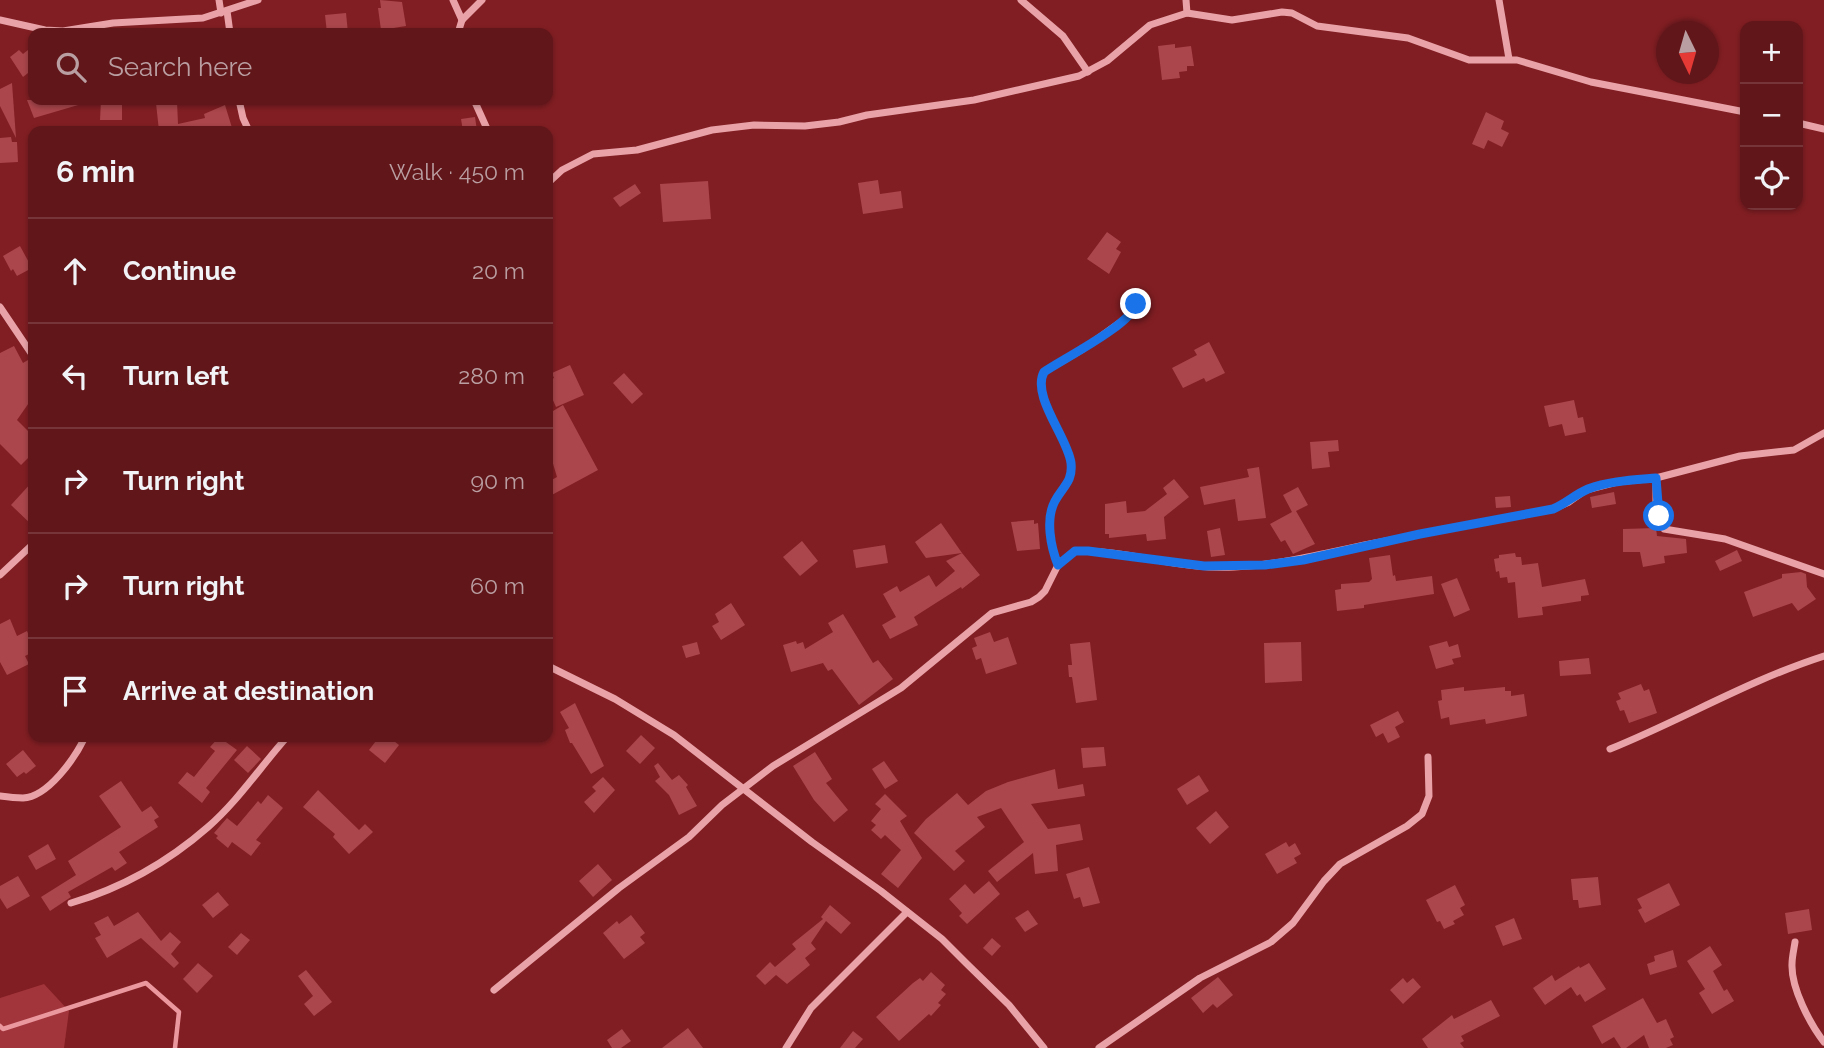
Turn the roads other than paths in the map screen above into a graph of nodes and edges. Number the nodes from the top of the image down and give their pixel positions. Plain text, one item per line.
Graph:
1 (219, 0) edge
2 (258, 0) edge
3 (453, 0) edge
4 (481, 0) edge
5 (1021, 0) edge
6 (1186, 0) edge
7 (1499, 0) edge
8 (224, 12) junction
9 (1187, 13) junction
10 (0, 20) edge
11 (462, 20) junction
12 (37, 28) edge
13 (82, 28) edge
14 (229, 28) edge
15 (460, 28) edge
16 (1509, 59) junction
17 (1088, 72) junction
18 (240, 105) edge
19 (476, 105) edge
20 (1740, 111) edge
21 (1803, 124) edge
22 (247, 126) edge
23 (486, 126) edge
24 (1824, 129) edge
25 (553, 178) edge
26 (1136, 297) dead end
27 (0, 307) edge
28 (28, 349) edge
29 (1824, 433) edge
30 (1656, 478) junction
31 (28, 549) edge
32 (1058, 565) junction
33 (1824, 574) edge
34 (0, 575) edge
35 (1824, 656) edge
36 (553, 669) edge
37 (82, 742) edge
38 (283, 742) edge
39 (1610, 749) dead end
40 (1429, 757) dead end
41 (742, 789) junction
42 (0, 796) edge
43 (71, 903) dead end
44 (907, 912) junction
45 (1795, 942) dead end
46 (494, 990) dead end
47 (1824, 1042) edge
48 (786, 1048) edge
49 (1044, 1048) edge
50 (1099, 1048) edge

1 - 8 street
2 - 8 street
3 - 11 street
4 - 11 street
5 - 17 street
6 - 9 street
7 - 16 street
8 - 13 street
8 - 14 street
9 - 16 street
9 - 17 street
10 - 12 street
11 - 15 street
16 - 20 street
17 - 25 street
18 - 22 street
19 - 23 street
21 - 24 street
26 - 32 street
27 - 28 street
29 - 30 street
30 - 32 street
30 - 33 street
31 - 34 street
32 - 41 street
35 - 39 street
36 - 41 street
37 - 42 street
38 - 43 street
40 - 50 street
41 - 44 street
41 - 46 street
44 - 48 street
44 - 49 street
45 - 47 street

